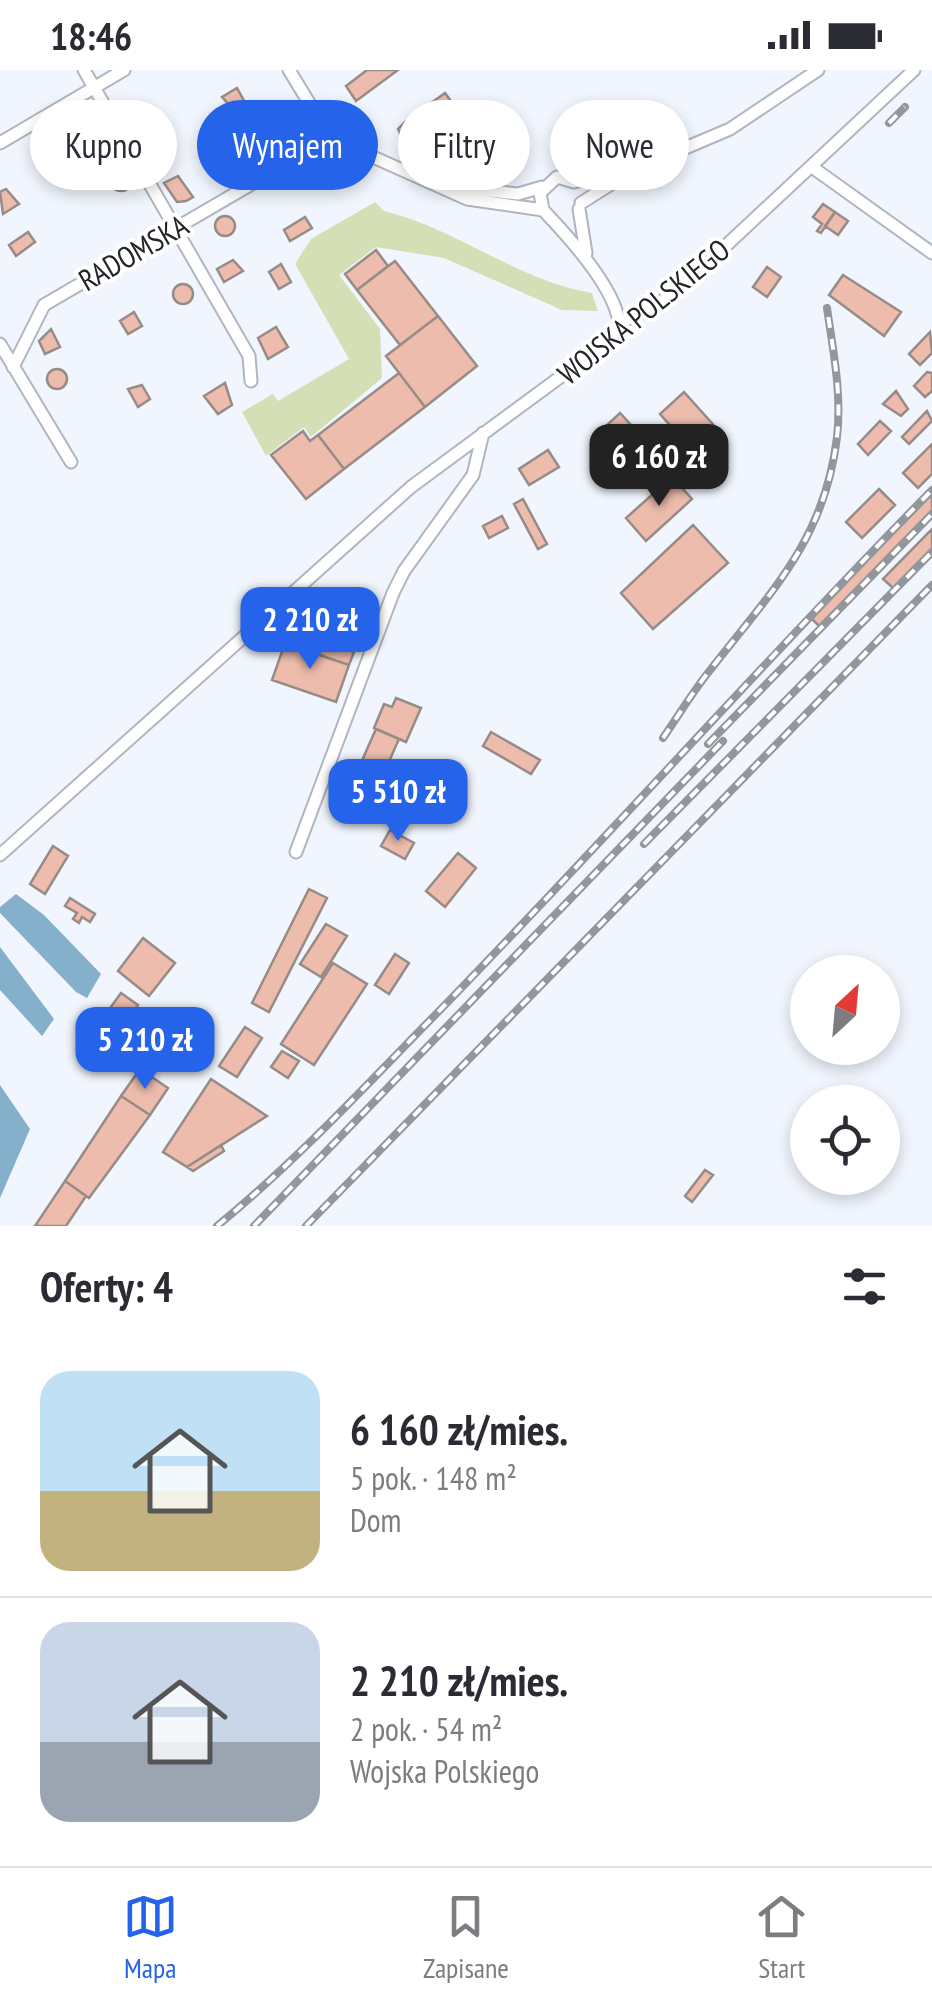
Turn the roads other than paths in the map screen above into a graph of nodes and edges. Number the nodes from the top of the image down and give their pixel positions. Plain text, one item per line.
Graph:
1 (84, 70) edge
2 (124, 70) edge
3 (290, 70) edge
4 (818, 70) edge
5 (914, 70) edge
6 (95, 88) junction
7 (310, 100) edge
8 (0, 143) edge
9 (689, 147) edge
10 (812, 167) junction
11 (550, 182) edge
12 (542, 187) junction
13 (240, 190) edge
14 (448, 190) edge
15 (482, 190) edge
16 (576, 190) edge
17 (606, 190) edge
18 (580, 206) junction
19 (542, 210) junction
20 (556, 219) junction
21 (176, 227) junction
22 (932, 253) edge
23 (590, 267) junction
24 (619, 323) junction
25 (0, 344) edge
26 (14, 368) junction
27 (251, 381) dead end
28 (484, 433) junction
29 (71, 462) dead end
30 (296, 852) dead end
31 (0, 855) edge

1 - 6 street
2 - 6 street
3 - 7 street
4 - 9 street
5 - 10 street, WOJSKA POLSKIEGO
6 - 8 street
6 - 21 street
10 - 22 street
10 - 24 street, WOJSKA POLSKIEGO
11 - 12 street
12 - 15 street
12 - 19 street
13 - 21 street, RADOMSKA
14 - 19 street
16 - 18 street
17 - 18 street
18 - 20 street
18 - 23 street
19 - 20 street
20 - 23 street
21 - 26 street, RADOMSKA
21 - 27 street
23 - 24 street
24 - 28 street, WOJSKA POLSKIEGO
25 - 26 street
26 - 29 street
28 - 30 street
28 - 31 street, WOJSKA POLSKIEGO

